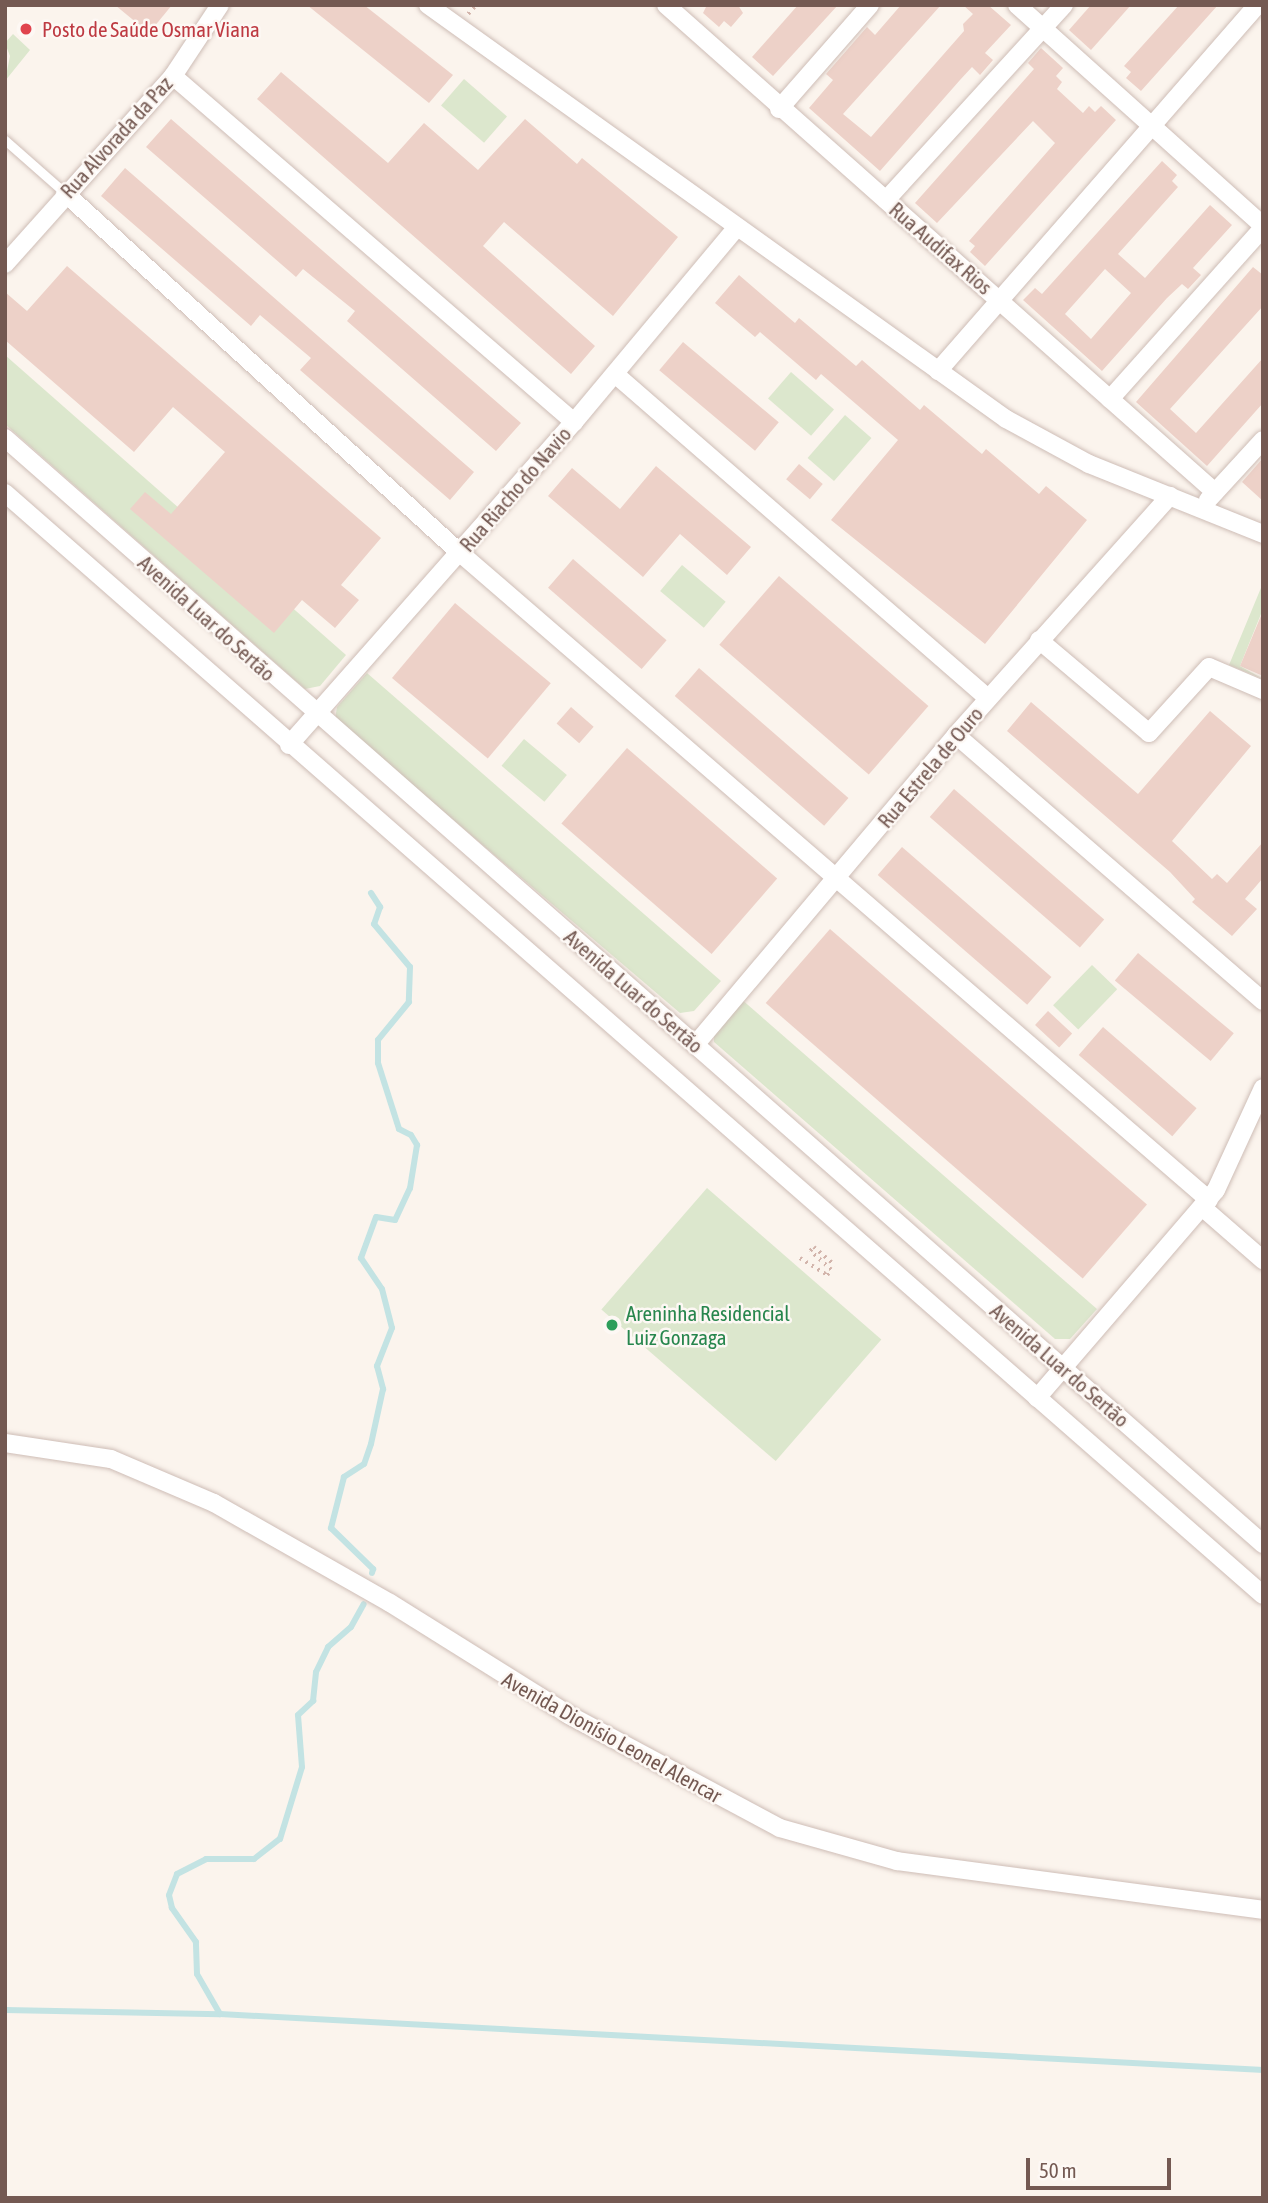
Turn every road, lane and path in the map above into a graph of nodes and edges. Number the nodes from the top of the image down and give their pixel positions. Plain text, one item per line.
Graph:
1 (220, 5) edge
2 (428, 5) edge
3 (870, 5) edge
4 (1017, 5) edge
5 (1064, 5) edge
6 (1257, 5) edge
7 (672, 7) edge
8 (1043, 29) junction
9 (173, 76) junction
10 (779, 109) junction
11 (1151, 126) junction
12 (5, 140) edge
13 (65, 193) junction
14 (886, 200) junction
15 (1263, 227) edge
16 (736, 228) junction
17 (5, 264) edge
18 (999, 298) junction
19 (938, 371) junction
20 (615, 374) junction
21 (1110, 399) junction
22 (573, 422) junction
23 (5, 438) edge
24 (1263, 440) edge
25 (1215, 492) junction
26 (5, 493) edge
27 (1170, 495) junction
28 (1200, 509) junction
29 (1263, 534) edge
30 (459, 552) junction
31 (1039, 640) junction
32 (1263, 690) edge
33 (988, 698) junction
34 (316, 715) junction
35 (956, 735) junction
36 (289, 745) junction
37 (835, 880) junction
38 (1263, 1001) edge
39 (695, 1045) junction
40 (1263, 1088) edge
41 (1206, 1203) junction
42 (800, 1258) dead end
43 (1263, 1260) edge
44 (835, 1265) dead end
45 (1063, 1367) junction
46 (1037, 1398) junction
47 (5, 1443) edge
48 (1263, 1544) edge
49 (1263, 1595) edge
50 (1263, 1910) edge

1 - 9 street, Rua Alvorada da Paz
2 - 16 street
3 - 10 street
4 - 8 street
5 - 8 street
6 - 11 street
7 - 10 street, Rua Audifax Rios
8 - 11 street
8 - 14 street
9 - 13 street, Rua Alvorada da Paz
9 - 22 street
10 - 14 street, Rua Audifax Rios
11 - 15 street
11 - 18 street
12 - 13 lane
13 - 17 street, Rua Alvorada da Paz
13 - 30 street
14 - 18 street, Rua Audifax Rios
15 - 21 street
16 - 19 street
16 - 20 street, Rua Riacho do Navio
18 - 19 street
18 - 21 street, Rua Audifax Rios
19 - 27 street
20 - 22 street, Rua Riacho do Navio
20 - 33 street
21 - 25 street, Rua Audifax Rios
22 - 30 street, Rua Riacho do Navio
23 - 34 street, Avenida Luar do Sertão
24 - 25 street
25 - 28 street
26 - 36 street, Avenida Luar do Sertão
27 - 28 street
27 - 31 street, Rua Estrela de Ouro
28 - 29 street
30 - 34 street, Rua Riacho do Navio
30 - 37 street
31 - 32 street
31 - 33 street, Rua Estrela de Ouro
33 - 35 street, Rua Estrela de Ouro
34 - 36 street, Rua Riacho do Navio
34 - 39 street, Avenida Luar do Sertão
35 - 37 street, Rua Estrela de Ouro
35 - 38 street
36 - 46 street, Avenida Luar do Sertão
37 - 39 street, Rua Estrela de Ouro
37 - 41 street
39 - 45 street, Avenida Luar do Sertão
40 - 41 street
41 - 43 street
41 - 45 street
42 - 44 path
45 - 46 street
45 - 48 street, Avenida Luar do Sertão
46 - 49 street, Avenida Luar do Sertão
47 - 50 street, Avenida Dionísio Leonel Alencar

